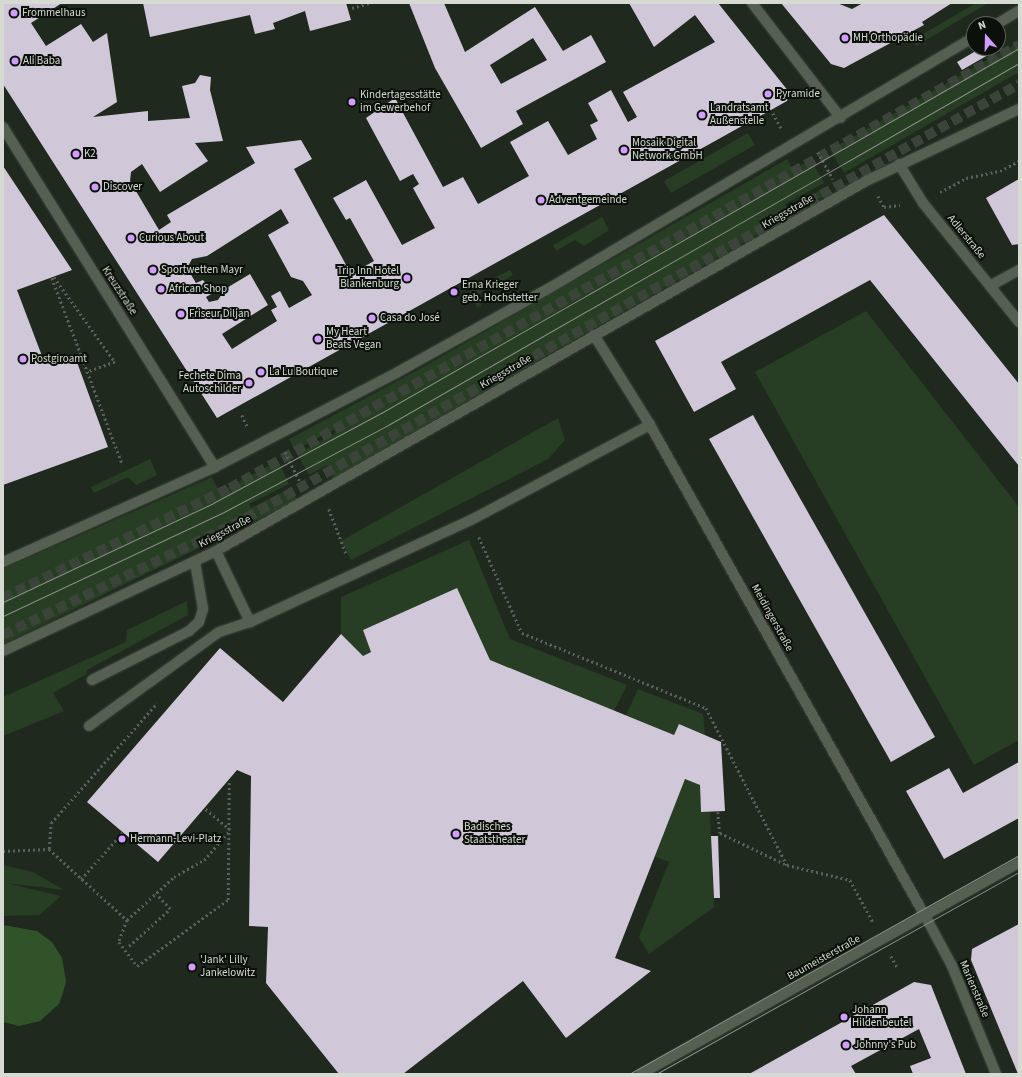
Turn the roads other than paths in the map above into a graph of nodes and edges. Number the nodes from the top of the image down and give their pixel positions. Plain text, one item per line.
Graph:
1 (752, 3) edge
2 (1019, 11) edge
3 (1006, 19) edge
4 (966, 42) edge
5 (1019, 109) edge
6 (841, 118) junction
7 (3, 127) edge
8 (899, 164) junction
9 (1019, 270) edge
10 (990, 286) junction
11 (1019, 322) edge
12 (594, 335) junction
13 (650, 425) junction
14 (215, 467) junction
15 (216, 551) junction
16 (3, 562) edge
17 (195, 562) junction
18 (250, 622) junction
19 (3, 651) edge
20 (92, 680) dead end
21 (89, 726) dead end
22 (1019, 864) edge
23 (925, 916) junction
24 (641, 1074) edge
25 (996, 1074) edge

1 - 6 main road
2 - 3 main road
4 - 6 main road
5 - 8 main road, Kriegsstraße
6 - 14 main road
7 - 14 main road, Kreuzstraße
8 - 10 main road, Adlerstraße
8 - 12 main road, Kriegsstraße
9 - 10 main road
10 - 11 main road, Adlerstraße
12 - 13 main road, Meidingerstraße
12 - 15 main road, Kriegsstraße
13 - 18 main road
13 - 23 main road, Meidingerstraße
14 - 16 main road
15 - 17 main road, Kriegsstraße
15 - 18 main road
17 - 19 main road, Kriegsstraße
17 - 20 main road
18 - 21 main road
22 - 23 main road, Baumeisterstraße
23 - 24 main road, Baumeisterstraße
23 - 25 main road, Marienstraße

